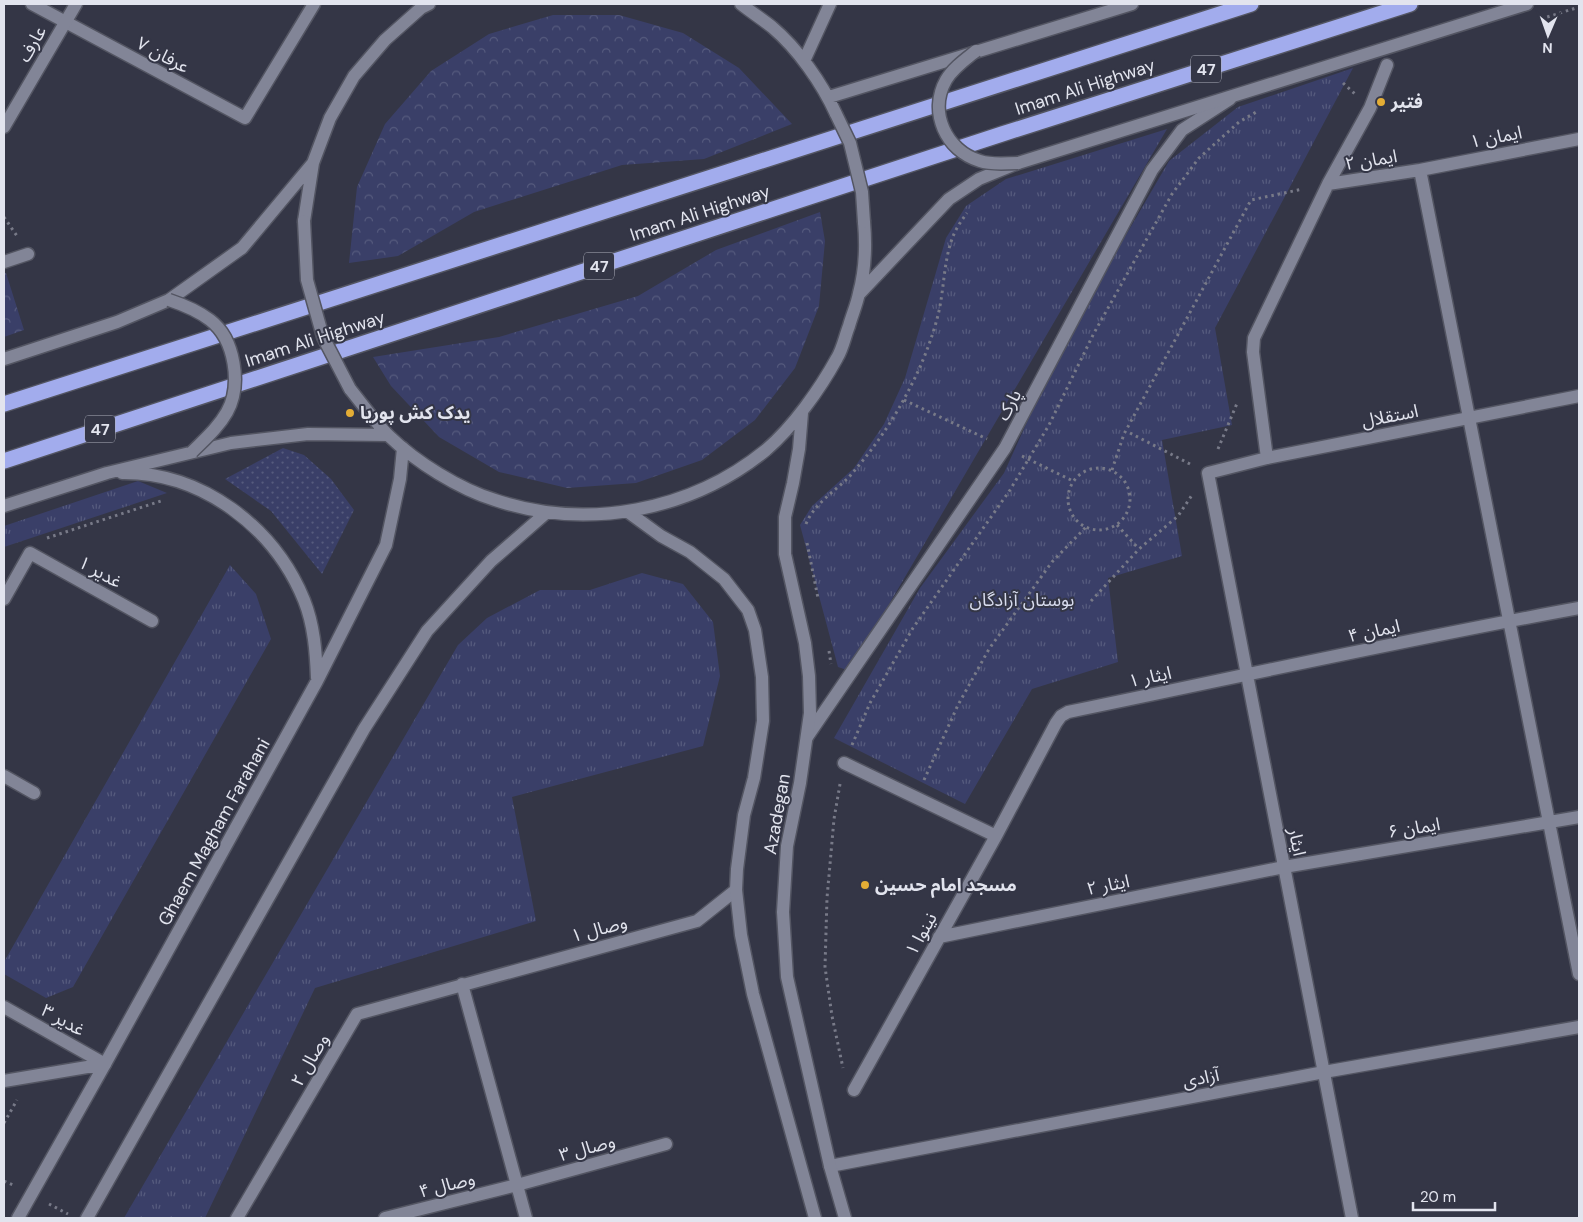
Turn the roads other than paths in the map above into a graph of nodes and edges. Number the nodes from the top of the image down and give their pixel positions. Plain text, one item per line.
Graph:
1 (32, 4) edge
2 (76, 4) edge
3 (314, 4) edge
4 (429, 4) edge
5 (741, 4) edge
6 (830, 4) edge
7 (1132, 4) edge
8 (1251, 4) edge
9 (1410, 4) edge
10 (1527, 4) edge
11 (65, 22) junction
12 (976, 51) junction
13 (804, 61) junction
14 (1387, 65) dead end
15 (1237, 94) junction
16 (829, 97) junction
17 (4, 127) edge
18 (1579, 139) edge
19 (314, 163) junction
20 (1018, 163) junction
21 (1420, 170) junction
22 (1328, 184) junction
23 (28, 254) dead end
24 (4, 262) edge
25 (860, 293) junction
26 (169, 300) junction
27 (4, 359) edge
28 (1579, 396) edge
29 (4, 404) edge
30 (802, 413) junction
31 (1470, 418) junction
32 (388, 435) junction
33 (403, 448) junction
34 (192, 452) junction
35 (1266, 458) junction
36 (4, 461) edge
37 (107, 473) junction
38 (1208, 473) joint
39 (4, 506) edge
40 (628, 512) junction
41 (546, 513) junction
42 (4, 599) edge
43 (1579, 608) edge
44 (152, 621) dead end
45 (1509, 621) junction
46 (1247, 675) junction
47 (317, 681) junction
48 (1061, 716) joint
49 (807, 737) junction
50 (844, 763) road end
51 (4, 776) edge
52 (34, 793) dead end
53 (1579, 817) edge
54 (1550, 823) junction
55 (996, 836) junction
56 (1284, 867) junction
57 (736, 890) junction
58 (939, 937) junction
59 (1579, 974) edge
60 (462, 984) junction
61 (4, 1007) edge
62 (1579, 1027) edge
63 (105, 1064) junction
64 (1324, 1072) junction
65 (4, 1081) edge
66 (854, 1090) road end
67 (666, 1144) dead end
68 (830, 1166) junction
69 (517, 1185) junction
70 (18, 1218) edge
71 (87, 1218) edge
72 (237, 1218) edge
73 (385, 1218) edge
74 (526, 1218) edge
75 (815, 1218) edge
76 (845, 1218) edge
77 (1352, 1218) edge

1 - 11 street, عرفان ۷
2 - 11 street, عارف
3 - 11 street, عرفان ۷
4 - 19 street
5 - 13 street
6 - 13 street
7 - 12 street
8 - 29 highway, Imam Ali Highway
9 - 36 highway, Imam Ali Highway / 47
10 - 15 street
11 - 17 street, عارف
12 - 16 street
12 - 20 street, bridge
13 - 16 street
14 - 22 street
15 - 20 street
15 - 49 street, پارک
16 - 25 street, bridge
18 - 21 street, ایمان ۱
19 - 26 street
19 - 32 street, bridge
20 - 25 street
21 - 22 street, ایمان ۲
21 - 31 street
22 - 35 street
23 - 24 street
25 - 30 street
26 - 27 street
26 - 34 street, bridge
28 - 31 street, استقلال
30 - 40 street
30 - 49 street, Azadegan
31 - 35 street, استقلال
31 - 45 street
32 - 33 street
32 - 34 street
33 - 41 street
33 - 47 street, Ghaem Magham Farahani
34 - 37 street
35 - 38 street, استقلال
37 - 39 street
37 - 47 street
38 - 46 street, ایثار
40 - 41 street
40 - 57 street, Azadegan
41 - 71 street
42 - 44 street, غدیر ۱
43 - 45 street, ایمان ۴
45 - 46 street, ایمان ۴
45 - 54 street
46 - 48 street, ایثار ۱
46 - 56 street, ایثار
47 - 63 street, Ghaem Magham Farahani
48 - 55 street, نینوا ۱
49 - 68 street, Azadegan
50 - 55 street
51 - 52 street
53 - 54 street, ایمان ۶
54 - 56 street, ایمان ۶
54 - 59 street
55 - 58 street, نینوا ۱
56 - 58 street, ایثار ۲
56 - 64 street, ایثار
57 - 60 street, وصال ۱
57 - 75 street, Azadegan
58 - 66 street, نینوا ۱
60 - 69 street
60 - 72 street, وصال ۲
61 - 63 street, غدیر ۳
62 - 64 street, آزادی
63 - 65 street
63 - 70 street, Ghaem Magham Farahani
64 - 68 street, آزادی
64 - 77 street, ایثار
67 - 69 street, وصال ۳
68 - 76 street, Azadegan
69 - 73 street, وصال ۴
69 - 74 street

